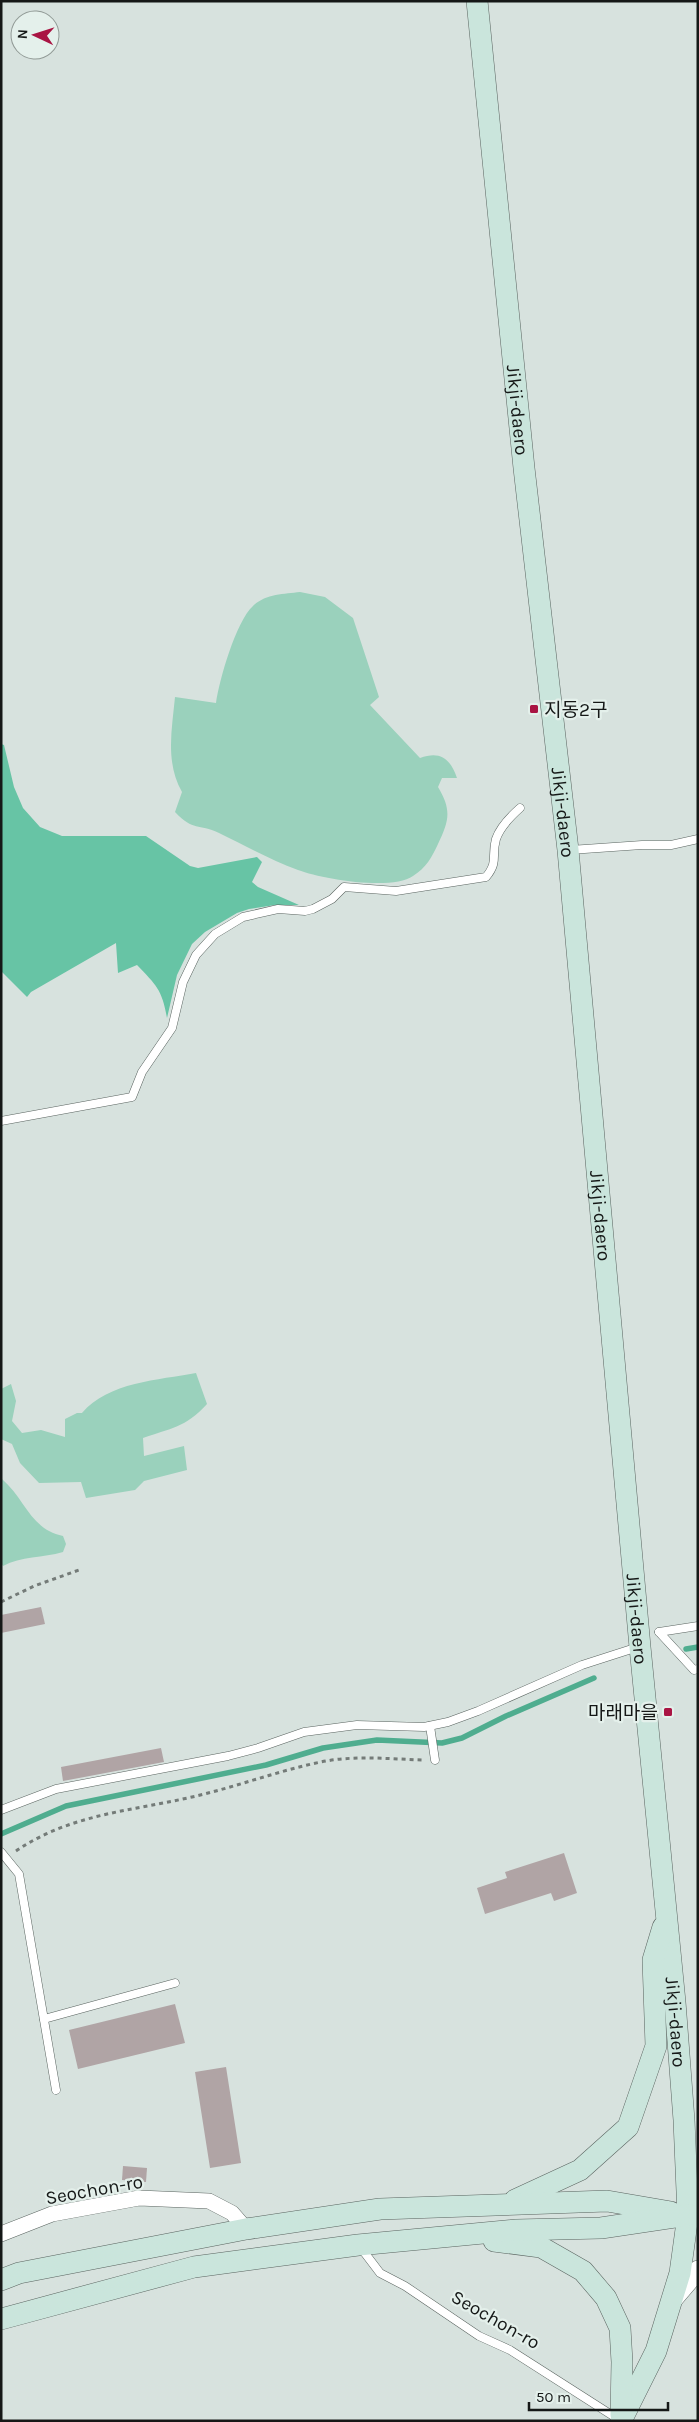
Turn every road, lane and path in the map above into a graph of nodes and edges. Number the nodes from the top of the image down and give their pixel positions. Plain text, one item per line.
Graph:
1 (477, 1) edge
2 (520, 808) dead end
3 (698, 839) edge
4 (568, 850) junction
5 (1, 1121) edge
6 (82, 1569) dead end
7 (1, 1602) edge
8 (698, 1626) edge
9 (640, 1647) junction
10 (696, 1670) edge
11 (430, 1726) junction
12 (435, 1760) joint
13 (1, 1810) edge
14 (3, 1855) edge
15 (666, 1915) junction
16 (175, 1983) dead end
17 (44, 2019) junction
18 (56, 2090) dead end
19 (683, 2107) junction
20 (698, 2127) edge
21 (506, 2204) junction
22 (693, 2215) edge
23 (246, 2228) junction
24 (1, 2234) edge
25 (452, 2236) junction
26 (358, 2244) junction
27 (698, 2270) edge
28 (1, 2280) edge
29 (674, 2298) junction
30 (1, 2319) edge
31 (621, 2421) edge

1 - 4 main road, Jikji-daero
2 - 5 lane
3 - 4 lane
4 - 9 main road, Jikji-daero
6 - 7 path
8 - 10 lane
9 - 11 lane
9 - 15 main road, Jikji-daero
11 - 12 lane
11 - 13 lane
12 - 14 path
14 - 17 lane
15 - 19 main road, Jikji-daero
15 - 21 main road
16 - 17 lane
17 - 18 lane
19 - 20 street
19 - 22 main road, Jikji-daero
21 - 22 main road
21 - 23 main road
22 - 25 main road
22 - 29 main road, Jikji-daero
23 - 24 street, Seochon-ro
23 - 28 main road
25 - 26 main road
25 - 31 main road
26 - 30 main road
26 - 31 lane, Seochon-ro
27 - 29 street
29 - 31 main road, Jikji-daero

